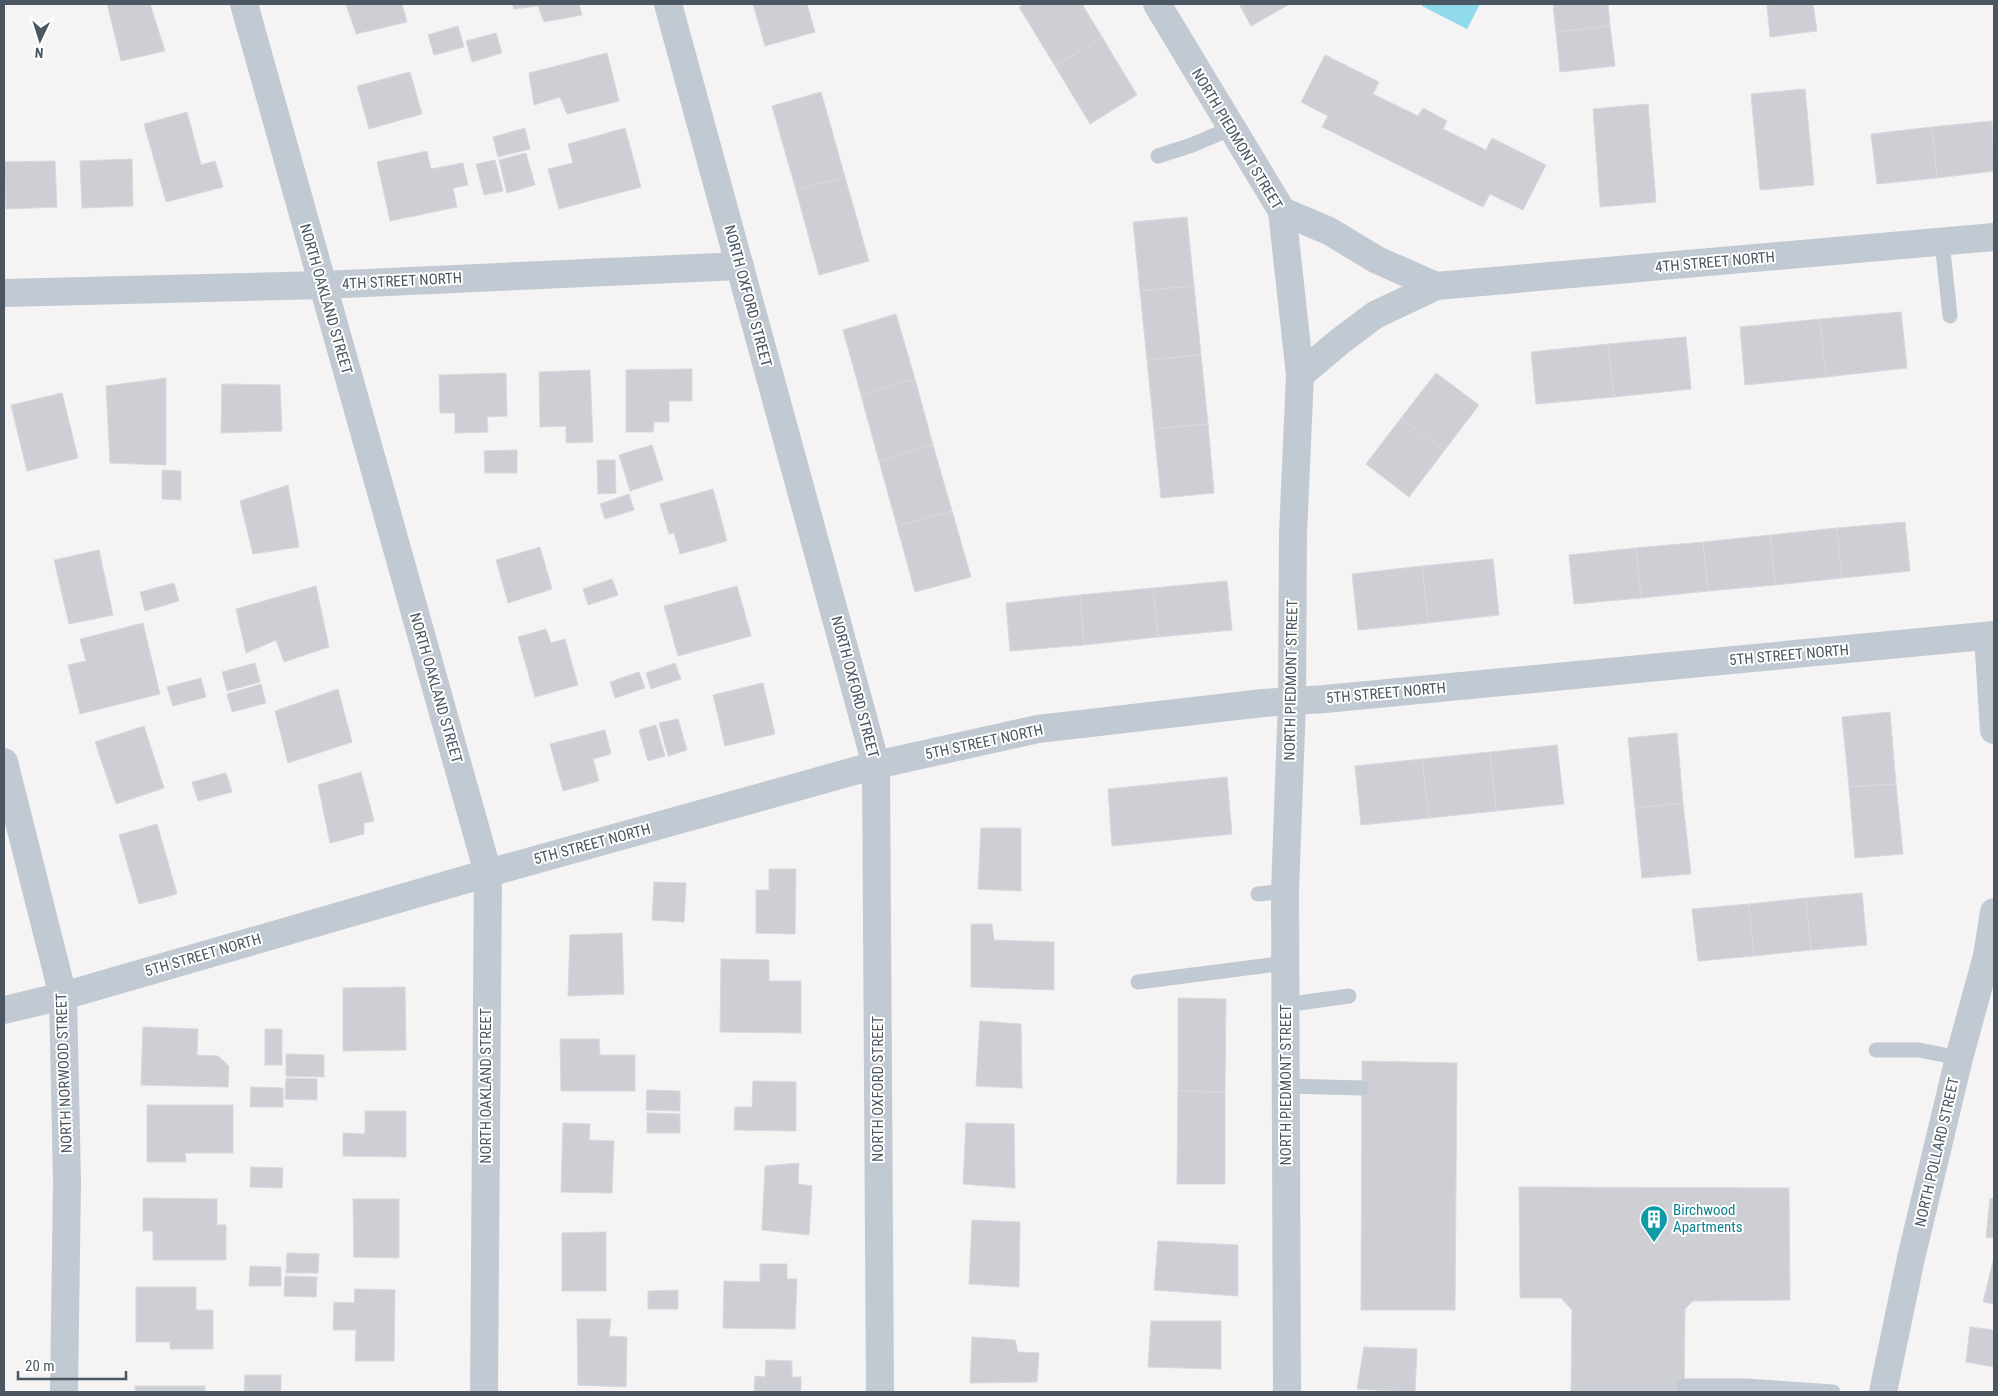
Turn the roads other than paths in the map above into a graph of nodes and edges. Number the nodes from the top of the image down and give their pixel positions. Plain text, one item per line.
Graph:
1 (244, 4) edge
2 (668, 4) edge
3 (1157, 4) edge
4 (1232, 128) junction
5 (1158, 156) dead end
6 (1282, 211) junction
7 (1994, 238) edge
8 (1942, 242) junction
9 (740, 266) junction
10 (322, 285) junction
11 (1436, 286) junction
12 (4, 293) edge
13 (1950, 316) dead end
14 (1300, 375) junction
15 (1991, 636) edge
16 (1292, 702) junction
17 (1994, 730) edge
18 (4, 762) edge
19 (876, 765) junction
20 (488, 872) junction
21 (1285, 891) junction
22 (1258, 894) dead end
23 (1994, 912) edge
24 (1991, 957) edge
25 (1286, 962) junction
26 (1138, 982) dead end
27 (63, 996) junction
28 (1349, 996) dead end
29 (1285, 1005) junction
30 (4, 1010) edge
31 (1876, 1050) dead end
32 (1959, 1058) junction
33 (1286, 1086) junction
34 (1362, 1088) dead end
35 (1684, 1386) dead end
36 (64, 1392) edge
37 (484, 1392) edge
38 (880, 1392) edge
39 (1287, 1392) edge
40 (1833, 1392) edge
41 (1884, 1392) edge

1 - 10 street, NORTH OAKLAND STREET
2 - 9 street, NORTH OXFORD STREET
3 - 4 street, NORTH PIEDMONT STREET
4 - 5 lane
4 - 6 street, NORTH PIEDMONT STREET
6 - 11 street, 4TH STREET NORTH
6 - 14 street, NORTH PIEDMONT STREET
7 - 8 street, 4TH STREET NORTH
8 - 11 street, 4TH STREET NORTH
8 - 13 lane
9 - 10 street, 4TH STREET NORTH
9 - 19 street, NORTH OXFORD STREET
10 - 12 street, 4TH STREET NORTH
10 - 20 street, NORTH OAKLAND STREET
11 - 14 street, 4TH STREET NORTH
14 - 16 street, NORTH PIEDMONT STREET
15 - 16 street, 5TH STREET NORTH
15 - 17 street
16 - 19 street, 5TH STREET NORTH
16 - 21 street, NORTH PIEDMONT STREET
18 - 27 street, NORTH NORWOOD STREET
19 - 20 street, 5TH STREET NORTH
19 - 38 street, NORTH OXFORD STREET
20 - 27 street, 5TH STREET NORTH
20 - 37 street, NORTH OAKLAND STREET
21 - 22 lane
21 - 25 street, NORTH PIEDMONT STREET
23 - 24 street, NORTH POLLARD STREET
24 - 32 street, NORTH POLLARD STREET
25 - 26 lane
25 - 29 street, NORTH PIEDMONT STREET
27 - 30 street, 5TH STREET NORTH
27 - 36 street, NORTH NORWOOD STREET
28 - 29 lane
29 - 33 street, NORTH PIEDMONT STREET
31 - 32 lane
32 - 41 street, NORTH POLLARD STREET
33 - 34 lane
33 - 39 street, NORTH PIEDMONT STREET
35 - 40 lane

